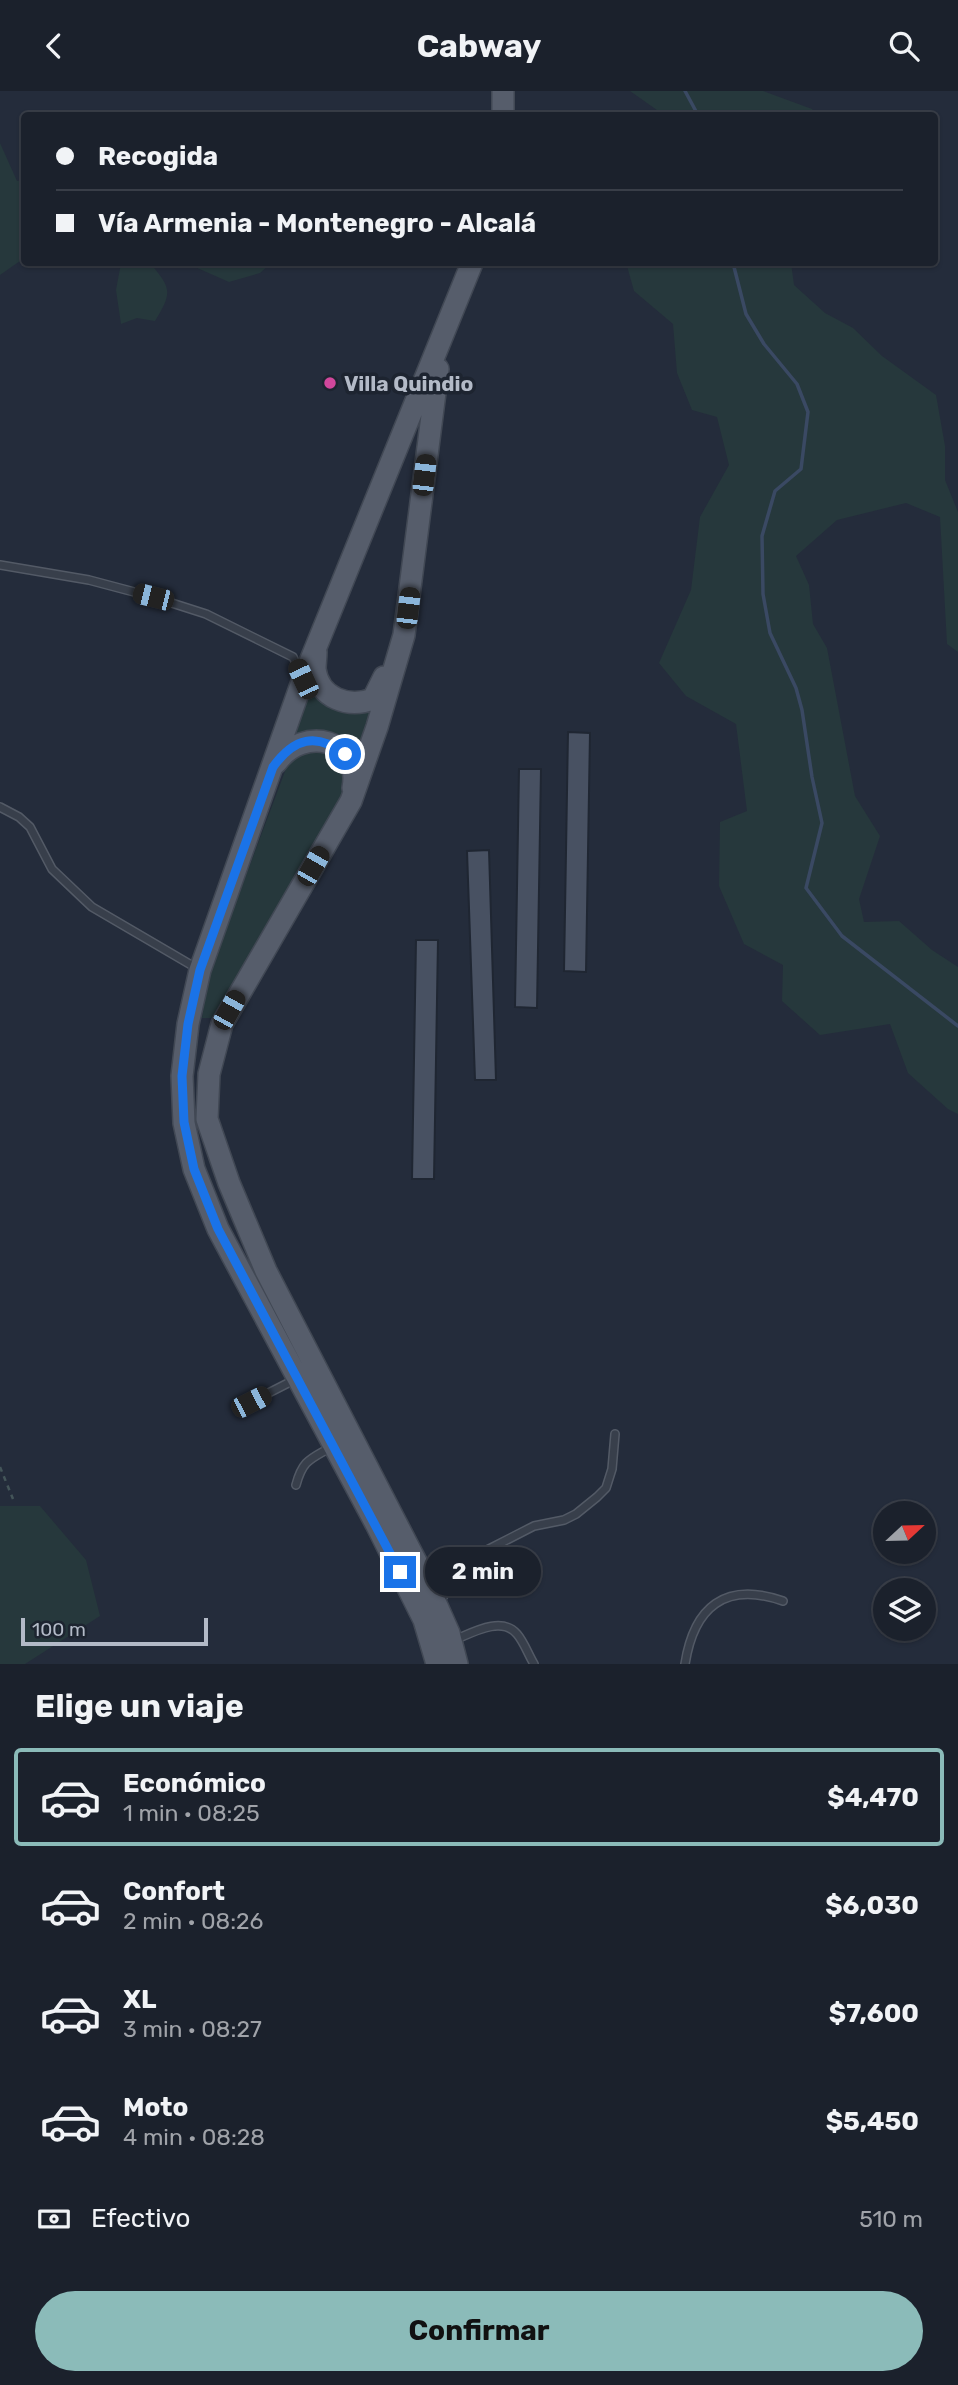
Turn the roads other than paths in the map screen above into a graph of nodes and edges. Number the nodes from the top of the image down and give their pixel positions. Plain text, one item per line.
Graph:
1 (503, 91) edge
2 (503, 112) edge
3 (471, 266) edge
4 (441, 343) junction
5 (0, 565) edge
6 (404, 635) junction
7 (316, 646) junction
8 (303, 679) junction
9 (273, 767) junction
10 (351, 801) junction
11 (0, 807) edge
12 (200, 970) junction
13 (298, 1378) junction
14 (251, 1402) dead end
15 (615, 1434) dead end
16 (334, 1446) junction
17 (296, 1485) dead end
18 (783, 1601) dead end
19 (437, 1604) junction
20 (451, 1641) junction
21 (437, 1664) edge
22 (457, 1664) edge
23 (534, 1664) edge
24 (685, 1664) edge

1 - 2 main road
3 - 4 main road
4 - 6 main road
4 - 7 main road
5 - 8 lane
6 - 7 main road
6 - 10 main road
7 - 8 main road
8 - 9 main road
9 - 10 main road
9 - 12 main road
10 - 19 main road
11 - 12 lane
12 - 13 main road
13 - 14 lane
13 - 16 main road
15 - 19 lane
16 - 17 lane
16 - 21 main road
18 - 24 lane
19 - 20 main road
20 - 22 main road
20 - 23 lane

